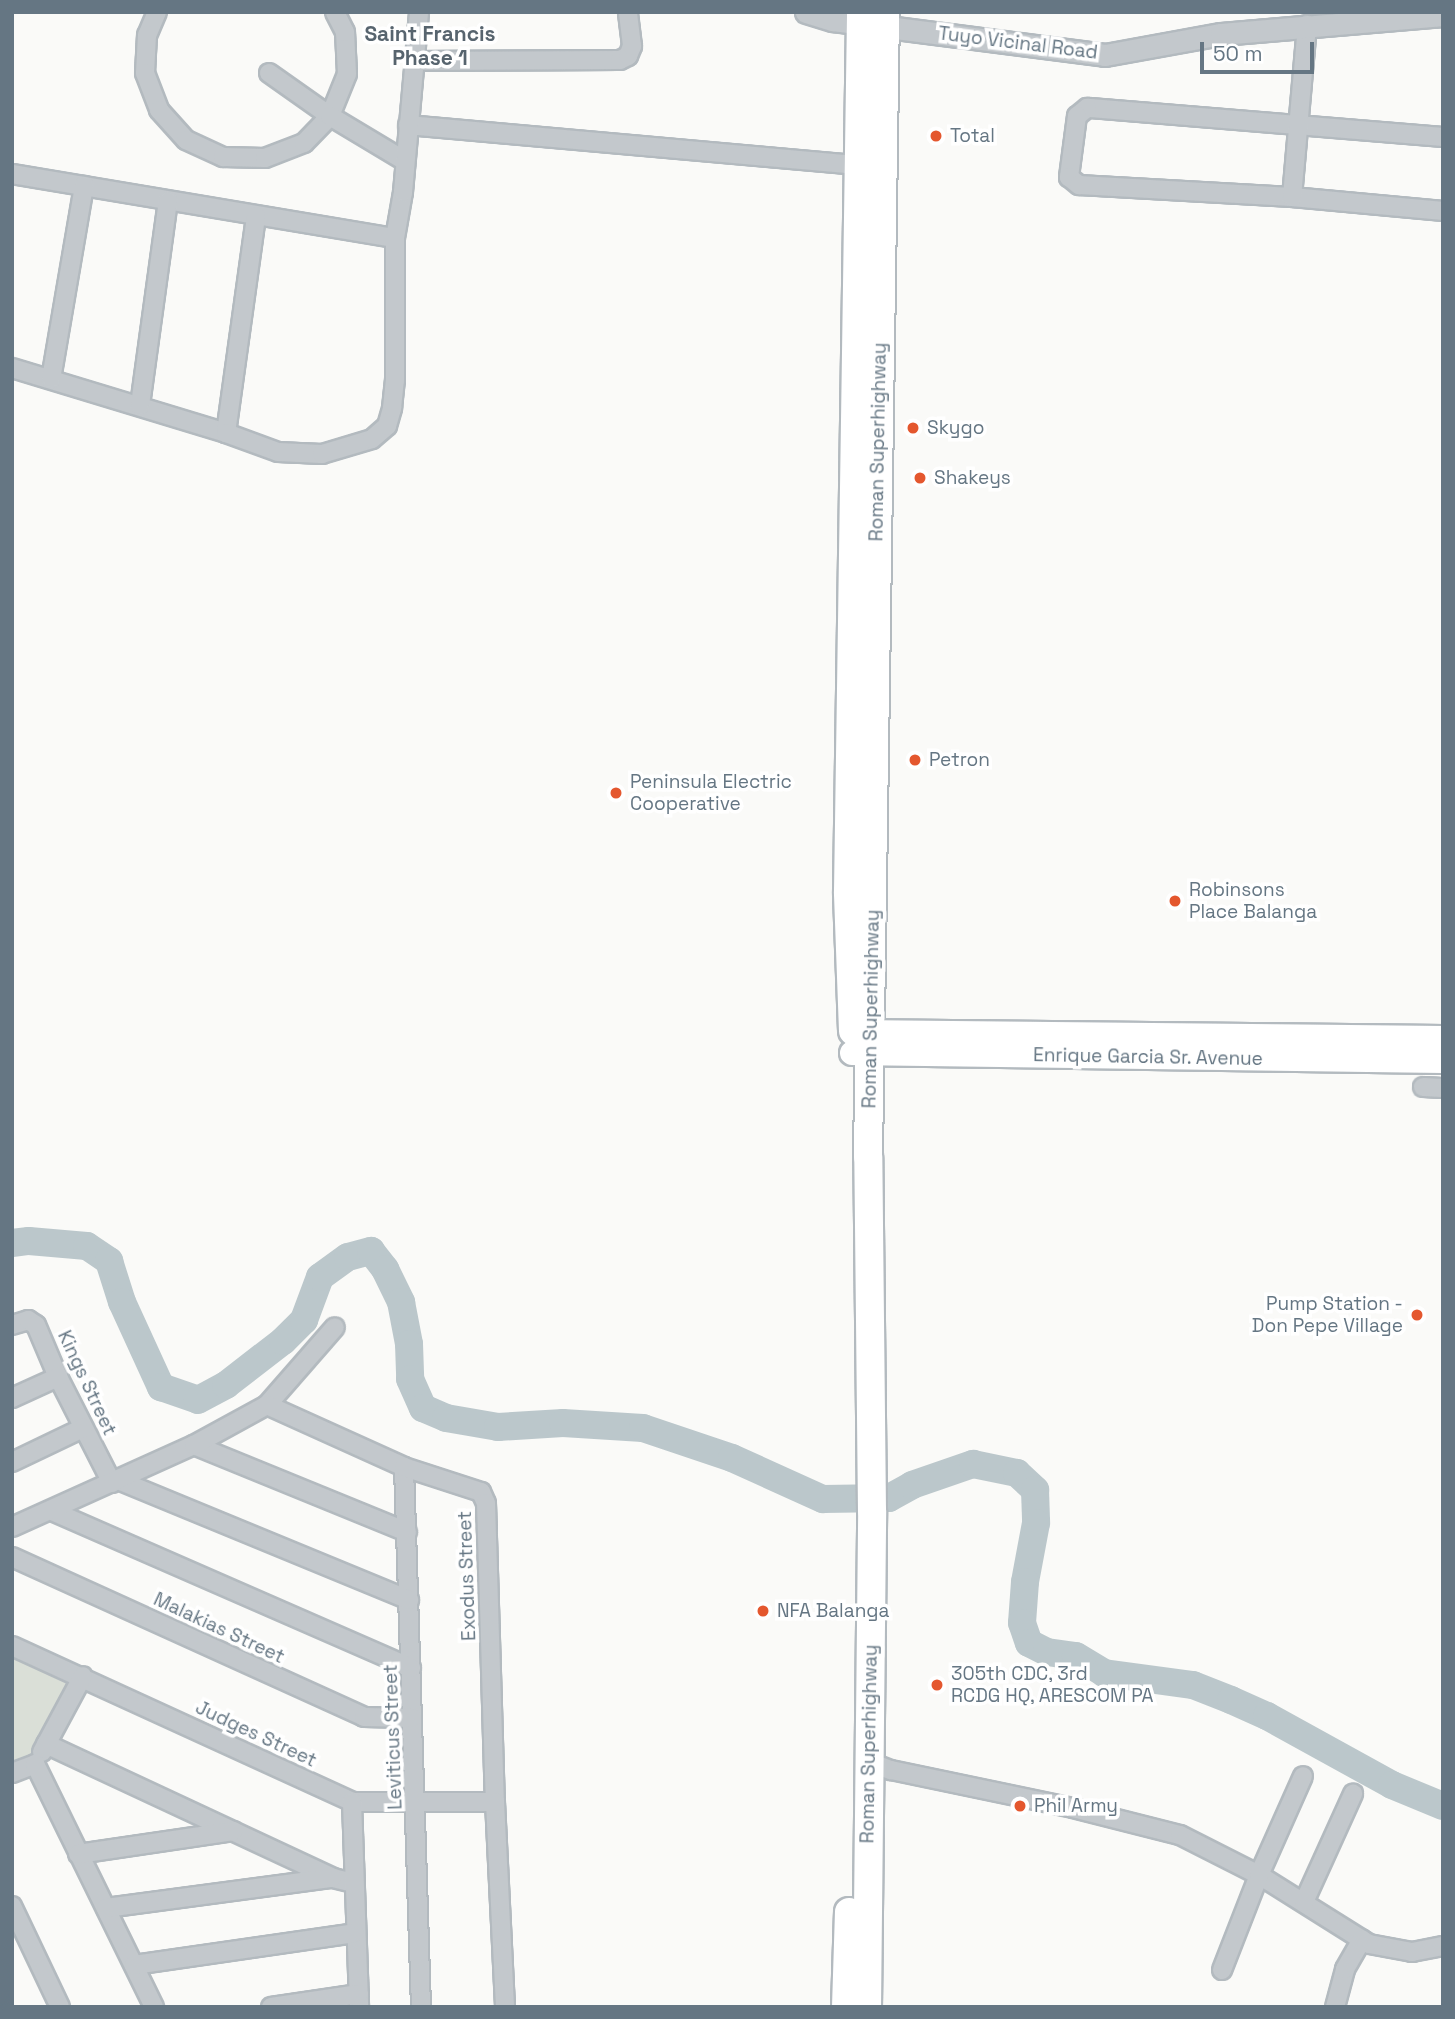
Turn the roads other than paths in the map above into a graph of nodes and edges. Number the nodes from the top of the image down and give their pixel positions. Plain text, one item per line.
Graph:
1 (157, 12) edge
2 (335, 12) edge
3 (419, 12) edge
4 (628, 12) edge
5 (806, 12) edge
6 (1443, 15) edge
7 (873, 19) edge
8 (1307, 25) junction
9 (414, 61) junction
10 (269, 72) dead end
11 (330, 117) junction
12 (408, 125) junction
13 (1299, 125) junction
14 (1443, 136) edge
15 (405, 161) junction
16 (860, 165) junction
17 (12, 174) edge
18 (84, 186) junction
19 (1292, 197) junction
20 (168, 201) junction
21 (1443, 211) edge
22 (256, 216) junction
23 (395, 238) junction
24 (12, 368) edge
25 (51, 379) junction
26 (140, 405) junction
27 (226, 433) junction
28 (1443, 1038) edge
29 (861, 1042) junction
30 (1443, 1061) edge
31 (1423, 1087) dead end
32 (1443, 1088) edge
33 (12, 1325) edge
34 (335, 1327) dead end
35 (58, 1377) junction
36 (12, 1398) edge
37 (267, 1405) junction
38 (83, 1428) junction
39 (194, 1445) junction
40 (12, 1462) edge
41 (404, 1467) junction
42 (115, 1481) junction
43 (52, 1510) junction
44 (865, 1511) junction
45 (12, 1527) edge
46 (407, 1532) junction
47 (12, 1557) edge
48 (409, 1600) junction
49 (12, 1646) edge
50 (411, 1668) junction
51 (83, 1676) junction
52 (412, 1718) junction
53 (46, 1744) junction
54 (867, 1761) junction
55 (35, 1764) junction
56 (12, 1773) edge
57 (1304, 1776) dead end
58 (1353, 1794) dead end
59 (416, 1801) junction
60 (352, 1802) junction
61 (495, 1802) junction
62 (233, 1831) junction
63 (78, 1854) junction
64 (1259, 1875) junction
65 (333, 1878) junction
66 (353, 1883) junction
67 (1304, 1902) junction
68 (12, 1906) edge
69 (106, 1909) junction
70 (355, 1933) junction
71 (1362, 1939) junction
72 (1443, 1946) edge
73 (134, 1965) junction
74 (1222, 1970) dead end
75 (359, 2001) edge
76 (60, 2007) edge
77 (154, 2007) edge
78 (271, 2007) edge
79 (421, 2007) edge
80 (505, 2007) edge
81 (846, 2007) edge
82 (867, 2007) edge
83 (1335, 2007) edge

1 - 11 street
2 - 11 street
3 - 9 street
4 - 9 street
5 - 7 street, Tuyo Vicinal Road
6 - 8 street, Tuyo Vicinal Road
7 - 8 street, Tuyo Vicinal Road
7 - 16 main road, Roman Superhighway
7 - 29 main road, Roman Superhighway
8 - 13 street
9 - 12 street
10 - 11 street
11 - 15 street
12 - 15 street
12 - 16 street
13 - 14 street
13 - 19 street
13 - 19 street
15 - 23 street
16 - 29 main road, Roman Superhighway
17 - 18 street
18 - 20 street
18 - 25 street
19 - 21 street
20 - 22 street
20 - 26 street
22 - 23 street
22 - 27 street
23 - 27 street
24 - 25 street
25 - 26 street
26 - 27 street
28 - 29 main road, Enrique Garcia Sr. Avenue
29 - 30 main road, Enrique Garcia Sr. Avenue
29 - 44 main road, Roman Superhighway
31 - 32 street
33 - 35 street, Kings Street
34 - 37 street
35 - 36 street
35 - 38 street, Kings Street
37 - 39 street
37 - 41 street, Exodus Street
38 - 40 street
38 - 42 street, Kings Street
39 - 42 street
39 - 46 street
41 - 46 street, Leviticus Street
41 - 61 street, Exodus Street
42 - 43 street
42 - 48 street
43 - 45 street
43 - 50 street
44 - 54 main road, Roman Superhighway
44 - 81 main road, Roman Superhighway
46 - 48 street, Leviticus Street
47 - 52 street, Malakias Street
48 - 50 street, Leviticus Street
49 - 51 street, Judges Street
50 - 52 street, Leviticus Street
51 - 53 street
51 - 60 street, Judges Street
52 - 59 street, Leviticus Street
53 - 55 street
53 - 62 street
54 - 64 street
54 - 82 main road, Roman Superhighway
55 - 56 street
55 - 63 street
57 - 64 street
58 - 67 street
59 - 60 street, Judges Street
59 - 61 street, Judges Street
59 - 79 street, Leviticus Street
60 - 66 street
61 - 80 street, Exodus Street
62 - 63 street
62 - 65 street
63 - 69 street
64 - 67 street
64 - 74 street
65 - 66 street
65 - 69 street
66 - 70 street
67 - 71 street
68 - 76 street
69 - 73 street
70 - 73 street
70 - 75 street
71 - 72 street
71 - 83 street
73 - 77 street
75 - 78 street

